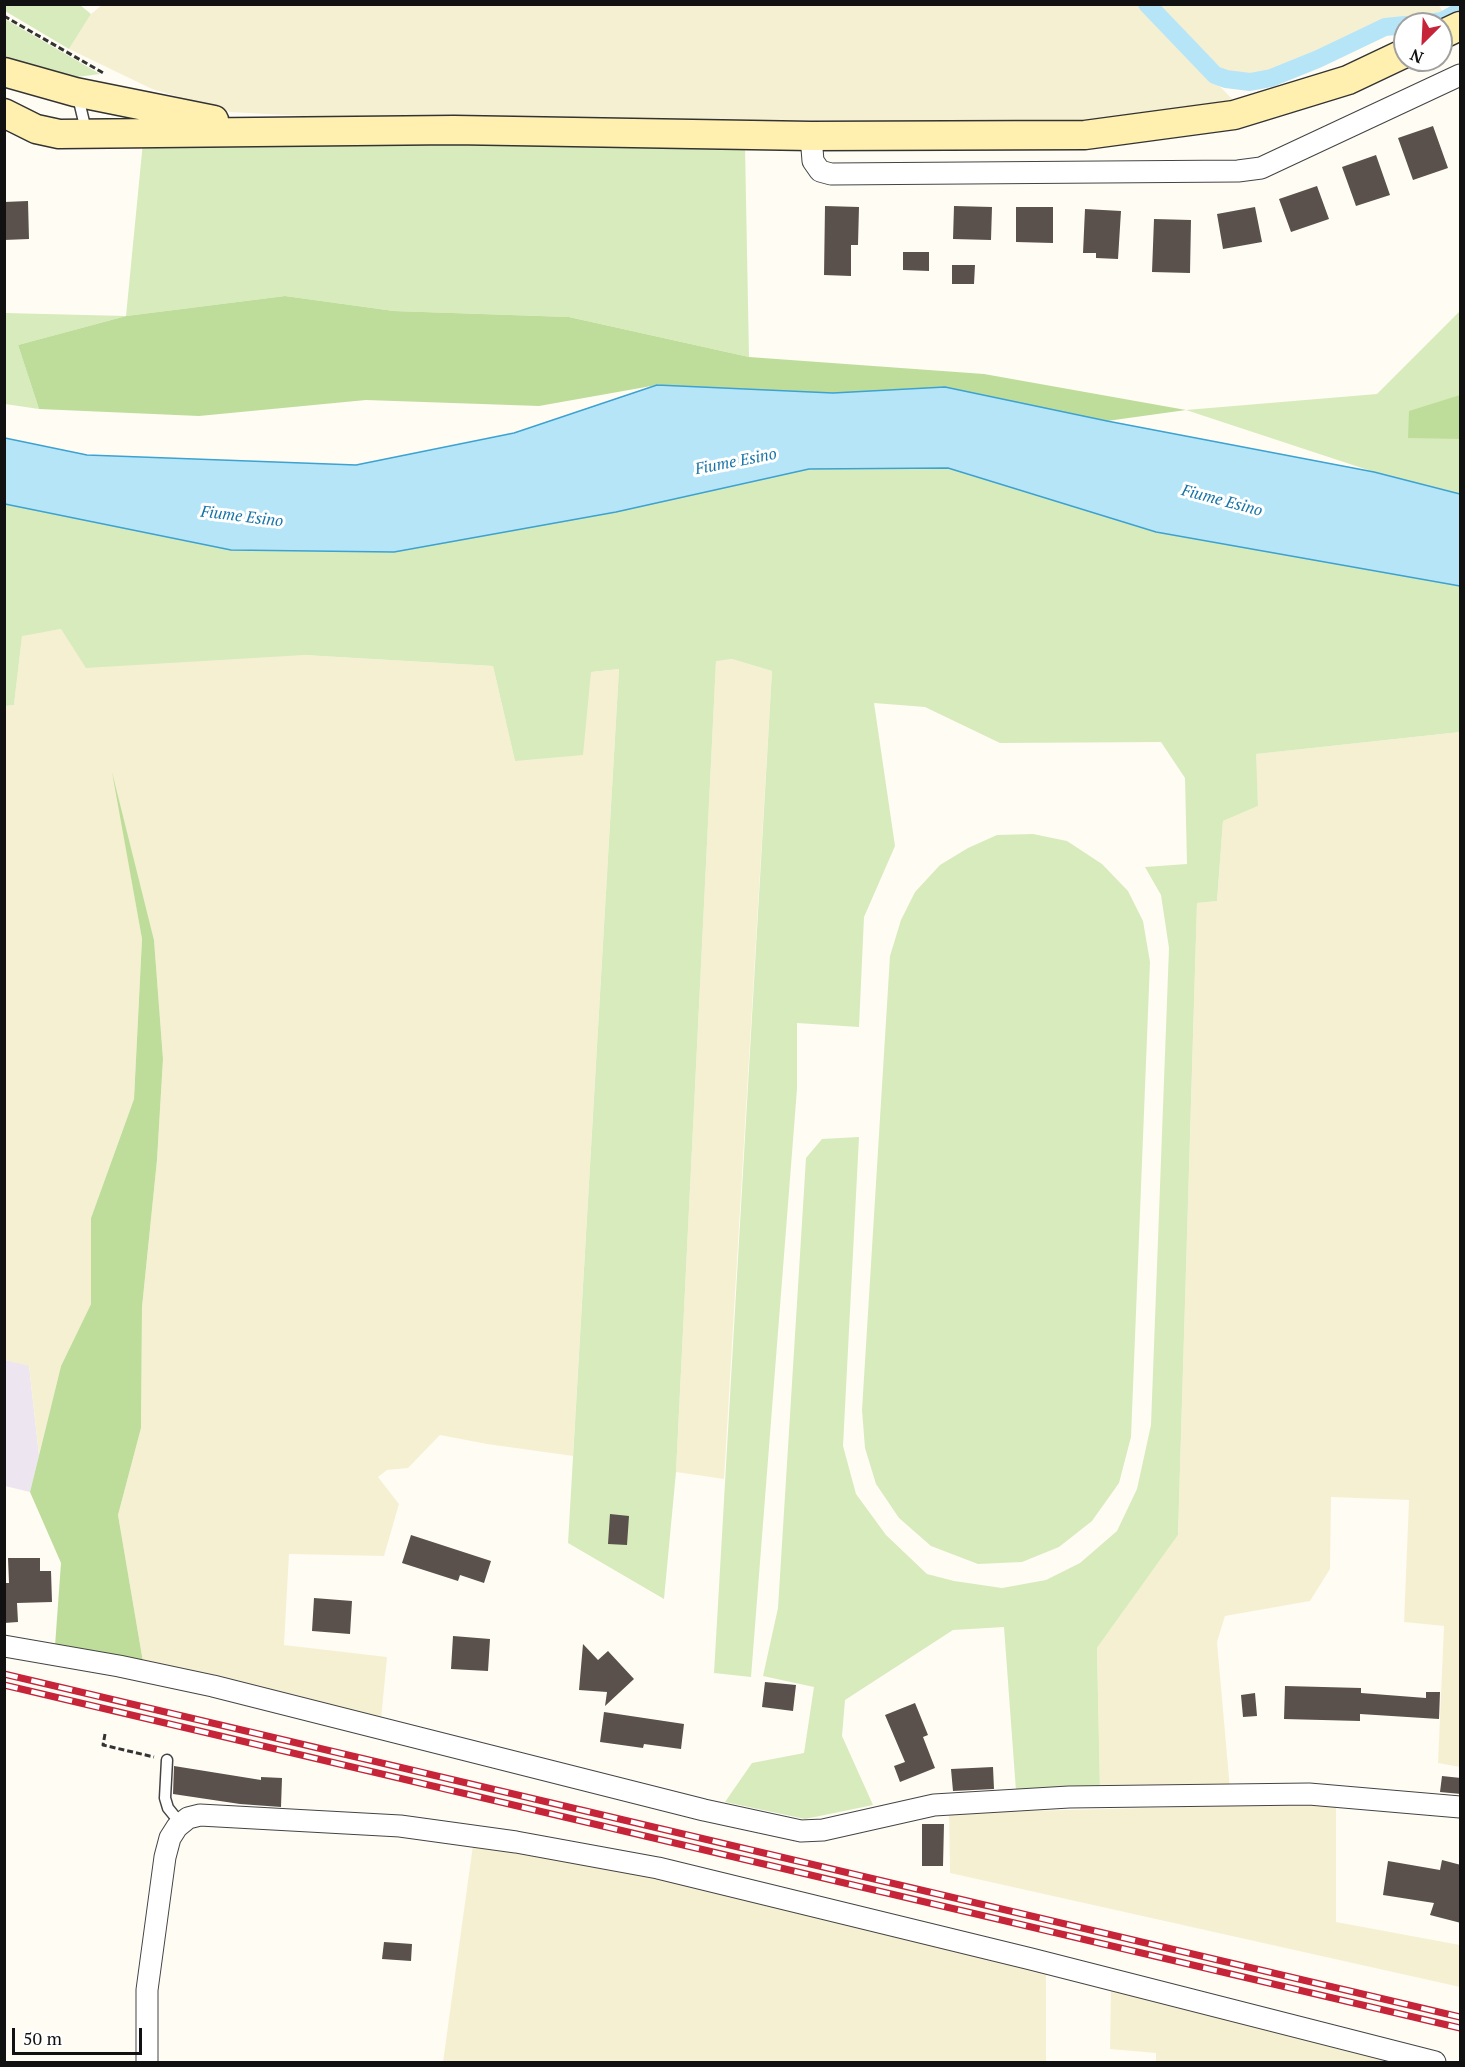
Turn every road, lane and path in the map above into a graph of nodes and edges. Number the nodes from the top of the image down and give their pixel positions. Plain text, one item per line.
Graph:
1 (1393, 59) edge
2 (4, 72) edge
3 (1461, 75) edge
4 (75, 92) junction
5 (4, 113) edge
6 (290, 131) junction
7 (84, 134) junction
8 (812, 136) junction
9 (4, 1646) edge
10 (105, 1734) dead end
11 (166, 1760) joint
12 (1461, 1807) edge
13 (181, 1824) junction
14 (147, 2062) edge
15 (1435, 2062) edge

1 - 8 main road
2 - 4 main road
3 - 8 street
4 - 6 main road
4 - 7 lane
5 - 7 main road
6 - 7 main road
6 - 8 main road
9 - 12 street
10 - 11 path
11 - 13 lane
13 - 14 street
13 - 15 street

